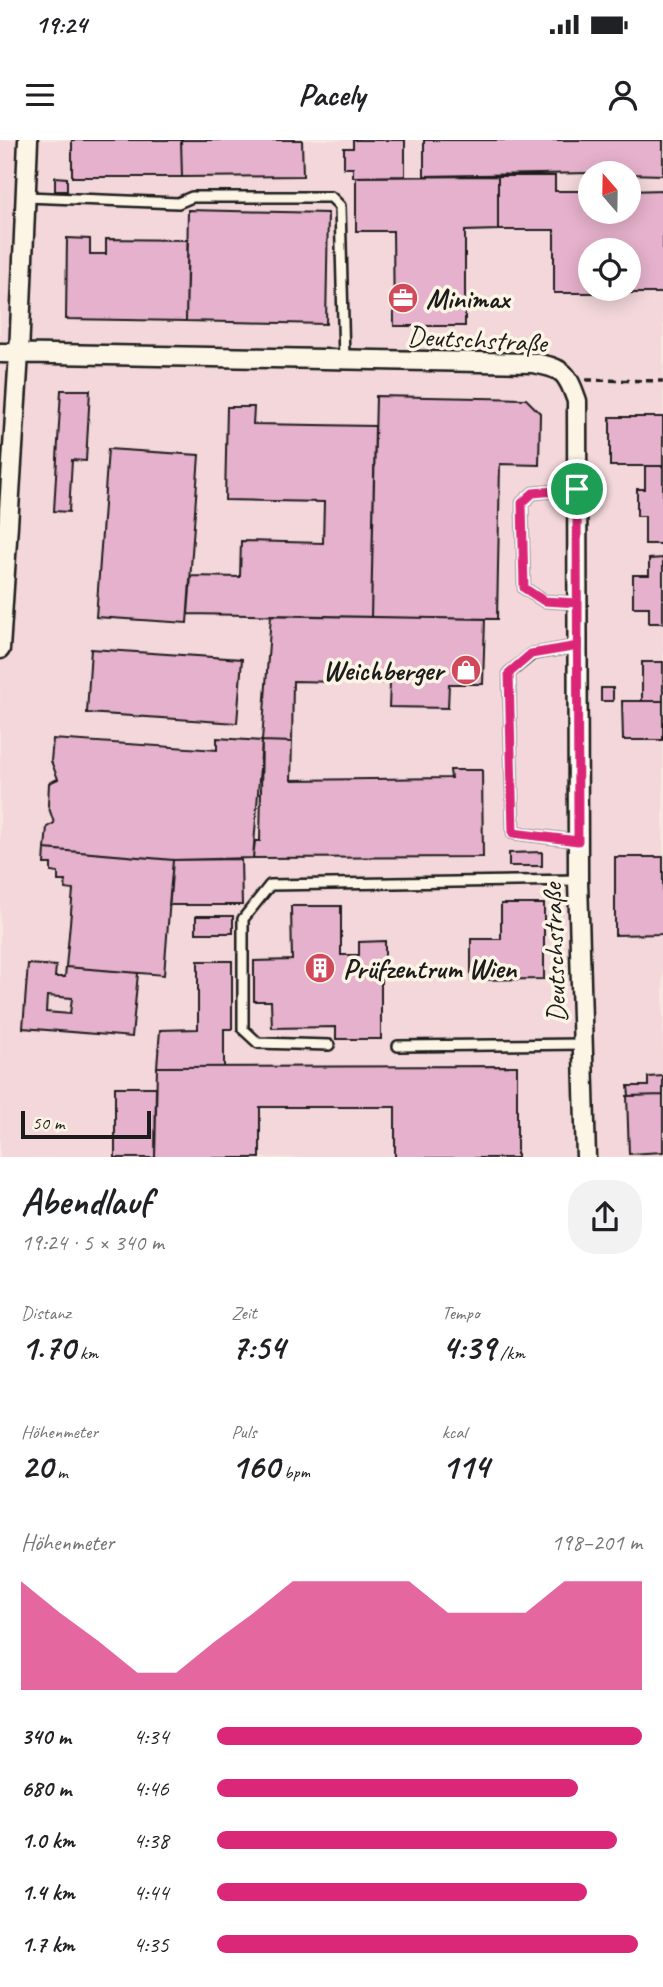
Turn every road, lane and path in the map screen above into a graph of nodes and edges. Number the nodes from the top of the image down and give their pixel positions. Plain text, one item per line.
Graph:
1 (28, 140) edge
2 (26, 197) junction
3 (0, 353) edge
4 (19, 354) junction
5 (344, 360) junction
6 (570, 380) junction
7 (663, 381) edge
8 (577, 489) junction
9 (578, 603) junction
10 (578, 646) junction
11 (0, 649) edge
12 (578, 841) junction
13 (578, 880) junction
14 (583, 1044) junction
15 (329, 1045) dead end
16 (398, 1046) dead end
17 (586, 1157) edge

1 - 2 street
2 - 4 street
2 - 5 lane
3 - 4 street, Deutschstraße
4 - 5 street, Deutschstraße
4 - 11 street
5 - 6 street, Deutschstraße
6 - 7 path
6 - 8 street, Deutschstraße
8 - 9 street, Deutschstraße
8 - 9 lane
9 - 10 street, Deutschstraße
10 - 12 street, Deutschstraße
10 - 12 lane
12 - 13 street, Deutschstraße
13 - 14 street, Deutschstraße
13 - 15 lane
14 - 16 lane
14 - 17 street, Deutschstraße

